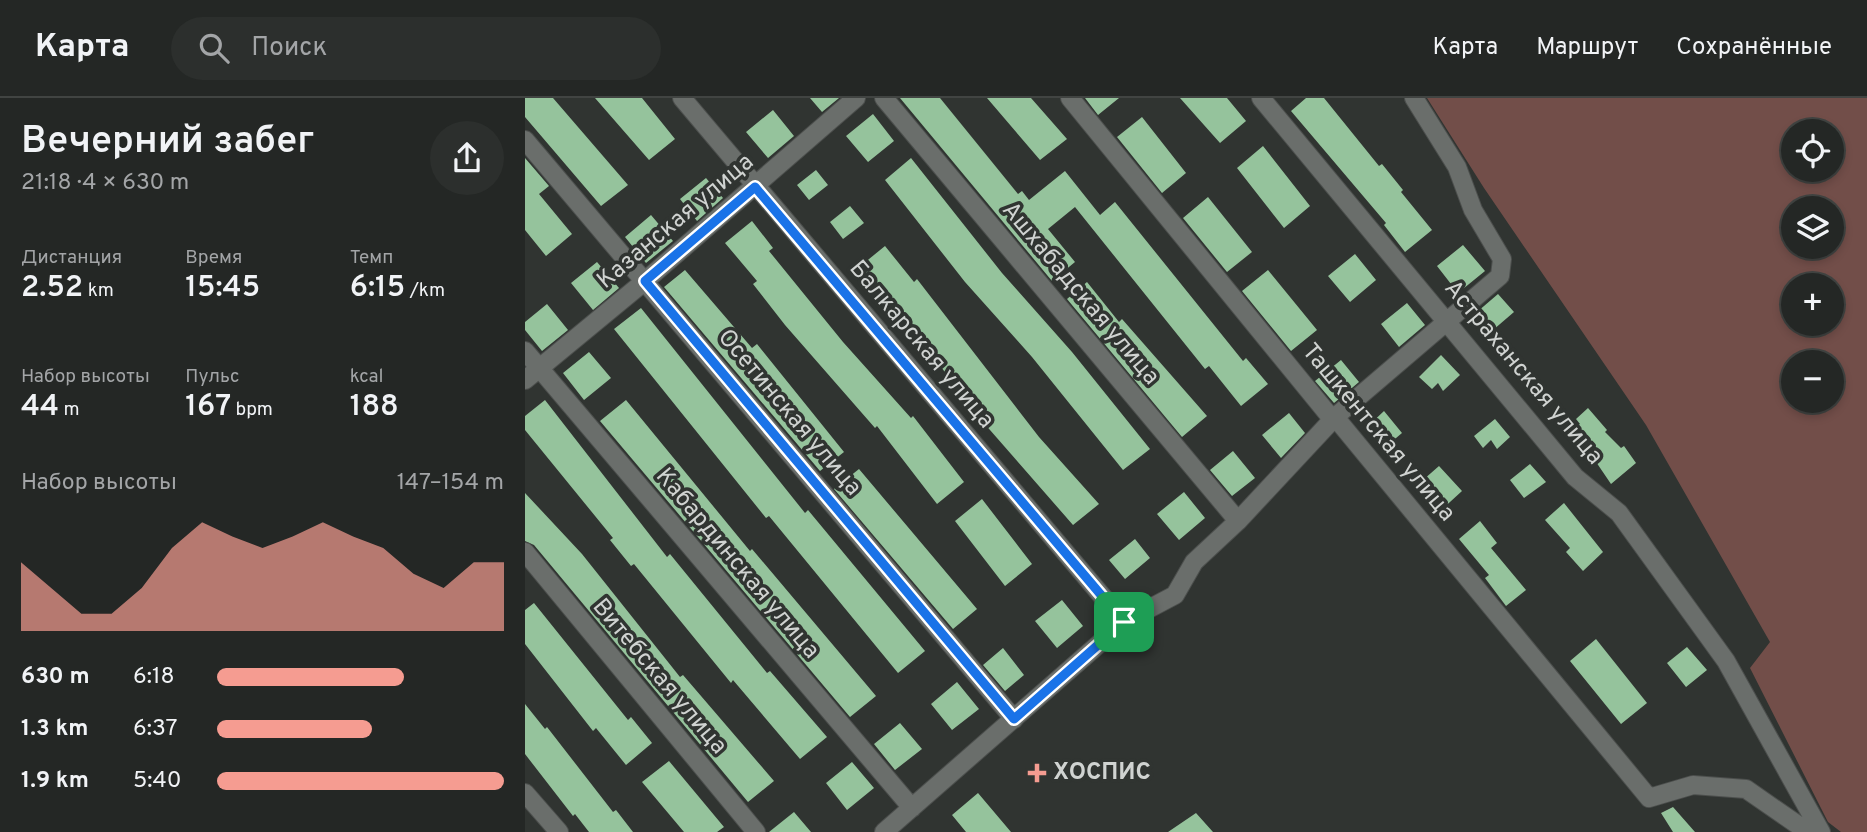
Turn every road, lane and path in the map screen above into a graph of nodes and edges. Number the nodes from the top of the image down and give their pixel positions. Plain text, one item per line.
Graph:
1 (682, 98) edge
2 (856, 98) edge
3 (884, 98) edge
4 (1070, 98) edge
5 (1261, 98) edge
6 (1414, 98) edge
7 (525, 140) edge
8 (755, 187) junction
9 (645, 281) junction
10 (1448, 322) junction
11 (525, 351) edge
12 (539, 368) junction
13 (525, 380) edge
14 (1335, 417) junction
15 (1238, 522) junction
16 (525, 552) edge
17 (1124, 622) junction
18 (1014, 719) junction
19 (525, 793) edge
20 (912, 808) junction
21 (1788, 827) edge
22 (559, 832) edge
23 (756, 832) edge
24 (884, 832) edge
25 (1808, 832) edge
26 (1821, 832) edge

1 - 8 street, Балкарская улица
2 - 8 street, Казанская улица
3 - 15 street, Ашхабадская улица
4 - 14 street, Ташкентская улица
5 - 10 street, Астраханская улица
6 - 10 street
7 - 9 street, Осетинская улица
8 - 9 street, Казанская улица
8 - 17 street, Балкарская улица
9 - 12 street, Казанская улица
9 - 18 street, Осетинская улица
10 - 14 street
10 - 26 street, Астраханская улица
11 - 12 street, Кабардинская улица
12 - 13 street, Казанская улица
12 - 20 street, Кабардинская улица
14 - 15 street
14 - 21 street, Ташкентская улица
15 - 17 street
16 - 23 street, Витебская улица
17 - 18 street
18 - 20 street
19 - 22 street
20 - 24 street
21 - 25 street

